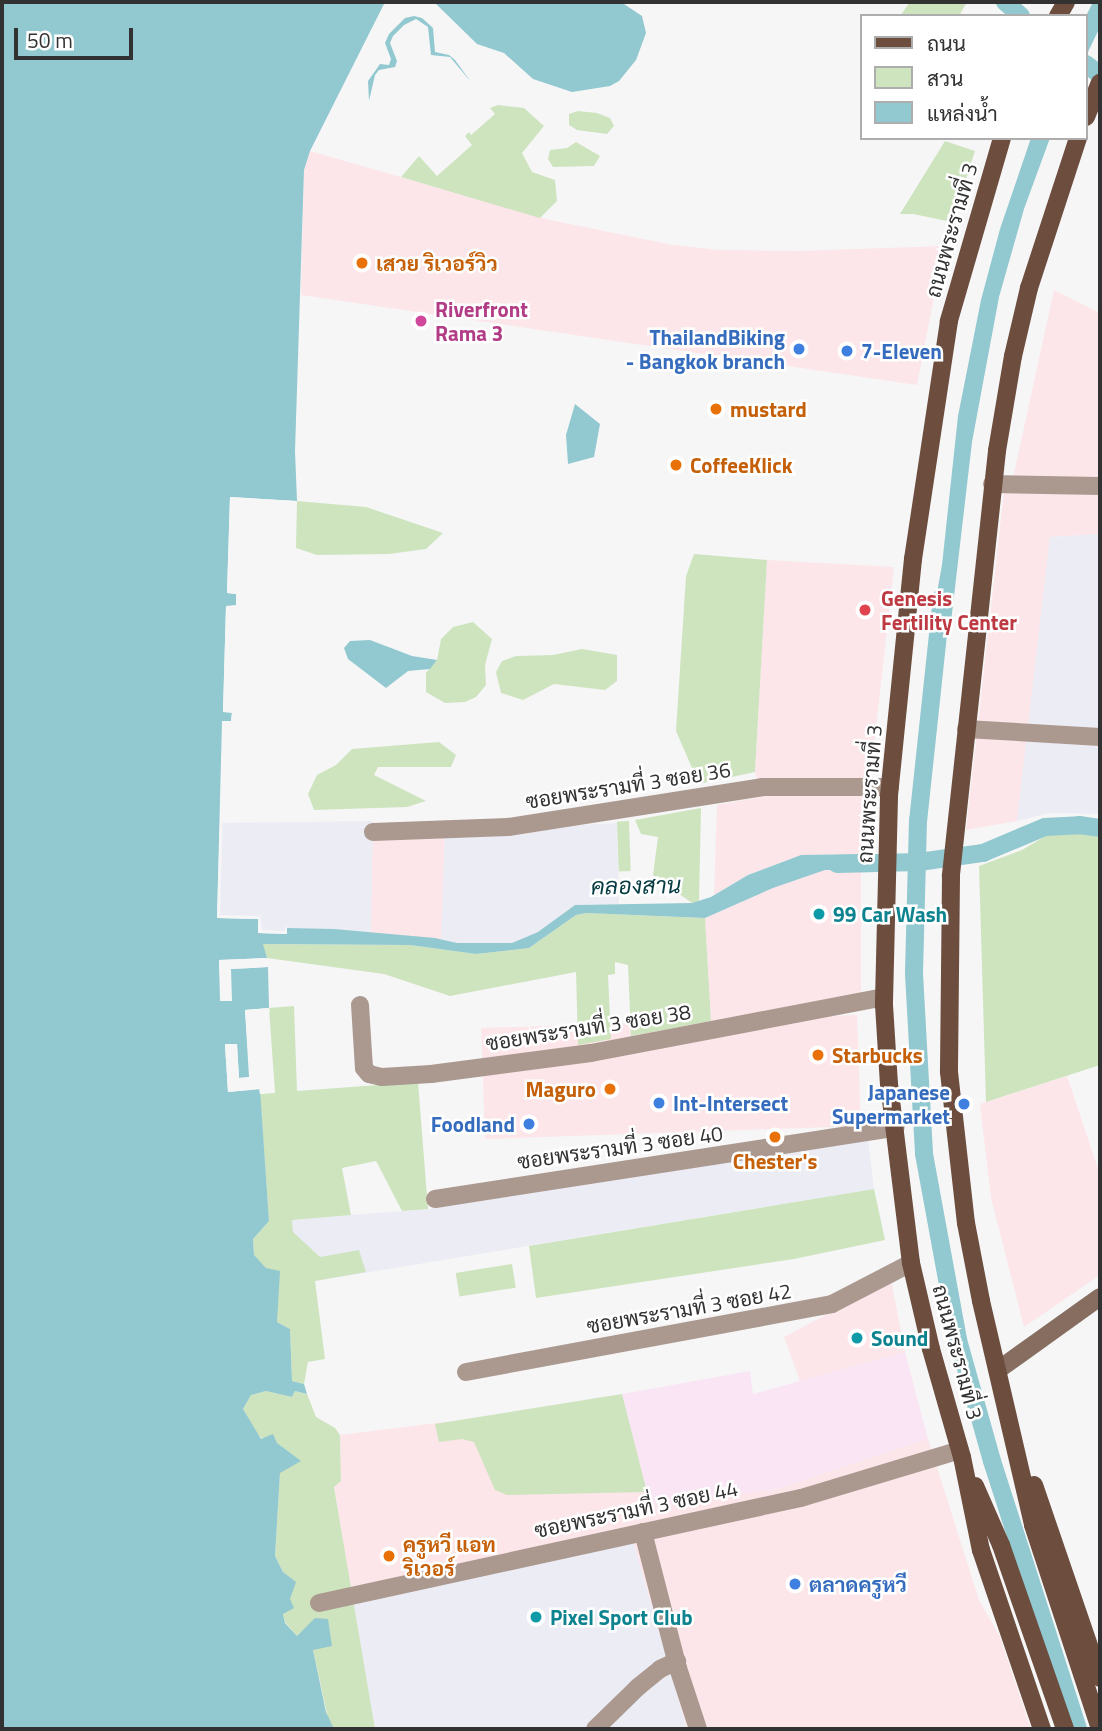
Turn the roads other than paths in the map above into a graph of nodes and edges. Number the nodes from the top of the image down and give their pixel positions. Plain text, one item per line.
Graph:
1 (1098, 88) edge
2 (1088, 112) edge
3 (1001, 140) edge
4 (1077, 140) edge
5 (992, 484) junction
6 (1100, 486) edge
7 (966, 729) junction
8 (1100, 737) edge
9 (890, 787) junction
10 (373, 832) dead end
11 (884, 997) junction
12 (360, 1005) dead end
13 (896, 1128) junction
14 (435, 1199) dead end
15 (911, 1263) junction
16 (1100, 1297) edge
17 (998, 1370) junction
18 (466, 1372) dead end
19 (1008, 1416) junction
20 (961, 1453) junction
21 (643, 1532) junction
22 (318, 1603) dead end
23 (677, 1661) junction
24 (1100, 1678) edge
25 (595, 1729) edge
26 (698, 1729) edge
27 (1042, 1729) edge
28 (1065, 1729) edge
29 (1100, 1729) edge

1 - 2 main road
3 - 9 main road, ถนนพระรามที่ 3
4 - 5 main road, ถนนพระรามที่ 3
5 - 6 street
5 - 7 main road, ถนนพระรามที่ 3
7 - 8 street
7 - 17 main road, ถนนพระรามที่ 3
9 - 10 street, ซอยพระรามที่ 3 ซอย 36
9 - 11 main road, ถนนพระรามที่ 3
11 - 12 street, ซอยพระรามที่ 3 ซอย 38
11 - 13 main road, ถนนพระรามที่ 3
13 - 14 street, ซอยพระรามที่ 3 ซอย 40
13 - 15 main road, ถนนพระรามที่ 3
15 - 18 street, ซอยพระรามที่ 3 ซอย 42
15 - 20 main road, ถนนพระรามที่ 3
16 - 17 street
17 - 19 main road, ถนนพระรามที่ 3
19 - 24 main road, ถนนพระรามที่ 3
19 - 29 main road, ถนนพระรามที่ 3
20 - 21 street, ซอยพระรามที่ 3 ซอย 44
20 - 27 main road, ถนนพระรามที่ 3
20 - 28 main road, ถนนพระรามที่ 3
21 - 22 street, ซอยพระรามที่ 3 ซอย 44
21 - 23 street
23 - 25 street
23 - 26 street

